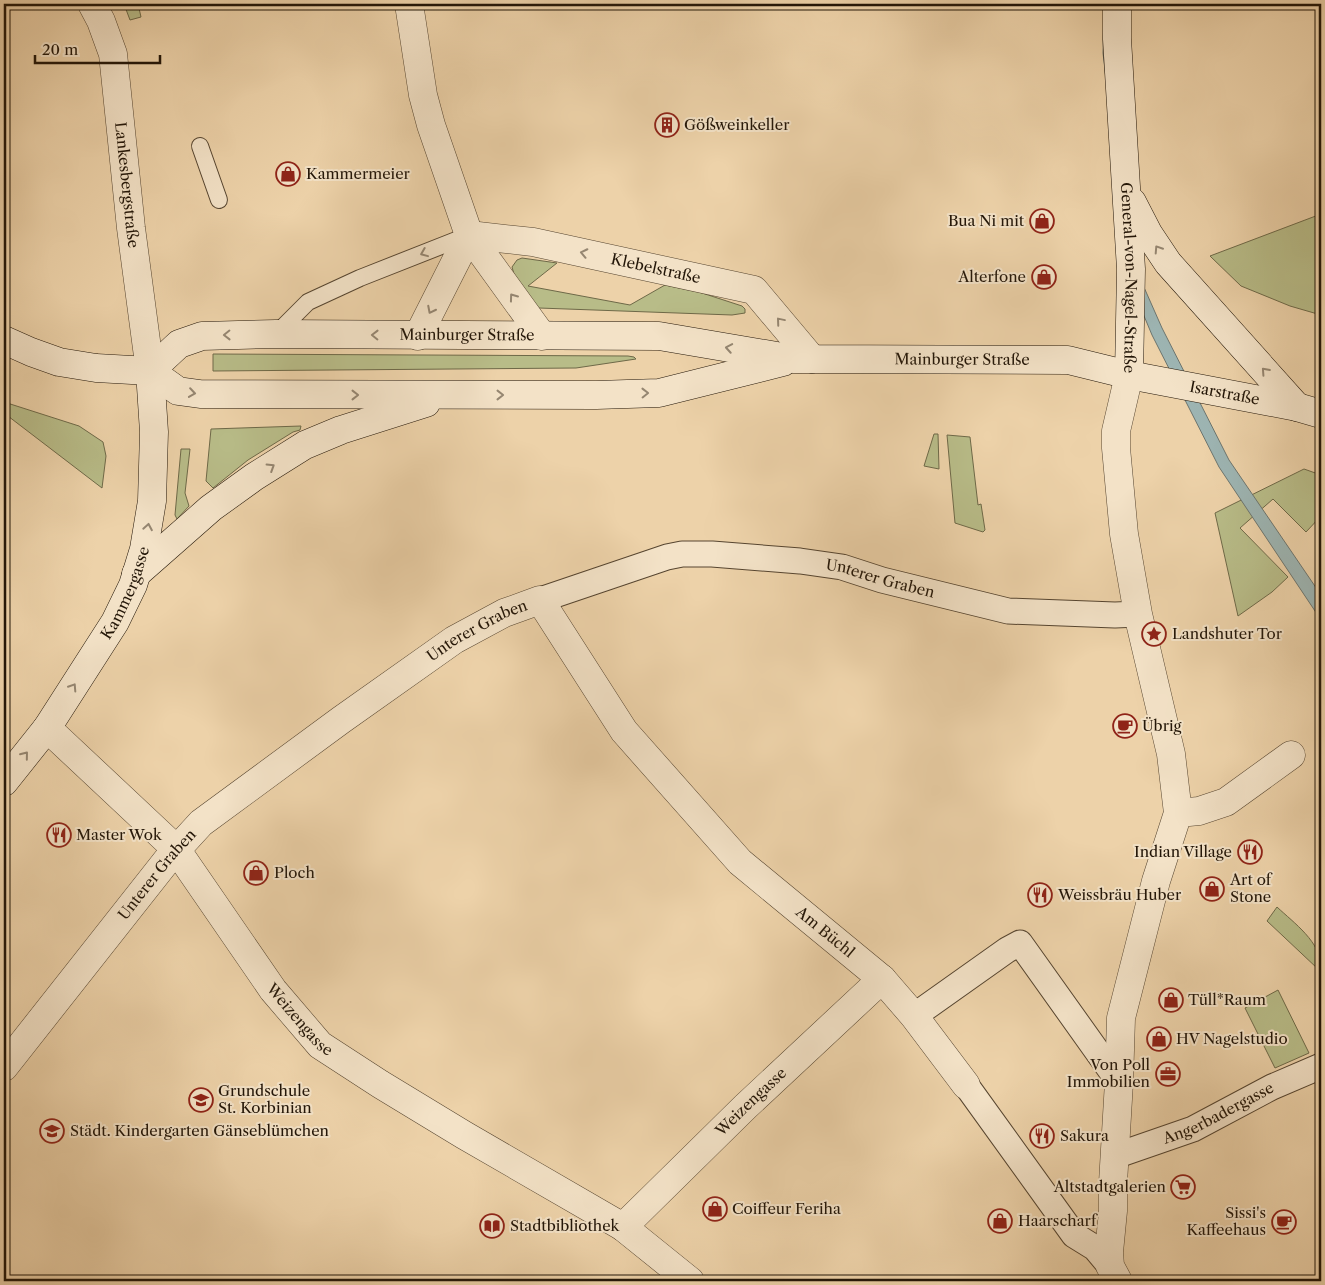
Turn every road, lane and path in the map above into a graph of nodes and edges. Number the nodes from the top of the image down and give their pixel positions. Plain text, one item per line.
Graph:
1 (92, 4) edge
2 (409, 4) edge
3 (1117, 4) edge
4 (200, 146) dead end
5 (1127, 191) junction
6 (219, 200) dead end
7 (469, 235) junction
8 (276, 334) junction
9 (418, 336) junction
10 (542, 336) junction
11 (4, 340) edge
12 (803, 359) junction
13 (150, 371) junction
14 (1129, 375) junction
15 (451, 395) junction
16 (1309, 410) edge
17 (136, 574) junction
18 (540, 600) junction
19 (1138, 614) junction
20 (47, 728) junction
21 (1291, 755) dead end
22 (4, 782) edge
23 (1178, 813) junction
24 (176, 849) junction
25 (882, 979) junction
26 (914, 1016) junction
27 (1321, 1066) edge
28 (4, 1067) edge
29 (1119, 1082) junction
30 (966, 1085) joint
31 (1115, 1156) junction
32 (623, 1227) junction
33 (1114, 1273) edge
34 (690, 1281) edge

1 - 13 street, Lankesbergstraße
2 - 7 street
3 - 5 street, General-von-Nagel-Straße
4 - 6 lane
5 - 14 street, General-von-Nagel-Straße
16 -> 5 street
7 -> 8 lane, Klebelstraße
7 -> 9 street
10 -> 7 street
12 -> 7 street, Klebelstraße
9 -> 8 street, Mainburger Straße
8 -> 13 street, Mainburger Straße
9 - 10 street, Mainburger Straße
12 -> 10 street, Mainburger Straße
11 - 13 street
12 - 14 street, Mainburger Straße
15 -> 12 street, Mainburger Straße
13 -> 15 street, Mainburger Straße
17 -> 13 street, Kammergasse
14 - 16 street, Isarstraße
14 - 19 street, General-von-Nagel-Straße
17 -> 15 street
20 -> 17 street, Kammergasse
18 - 19 street, Unterer Graben
18 - 24 street, Unterer Graben
18 - 25 street, Am Büchl
19 - 23 street, General-von-Nagel-Straße
22 -> 20 street, Kammergasse
20 - 24 street, Weizengasse
21 - 23 street
23 - 29 street, General-von-Nagel-Straße
24 - 28 street, Unterer Graben
24 - 32 street, Weizengasse
25 - 26 street, Am Büchl
25 - 32 street, Weizengasse
26 - 29 street
26 - 30 street, Am Büchl
27 - 31 street, Angerbadergasse
29 - 31 street, General-von-Nagel-Straße
30 - 33 street, Am Büchl
31 - 33 street, General-von-Nagel-Straße
32 - 34 street, Weizengasse

